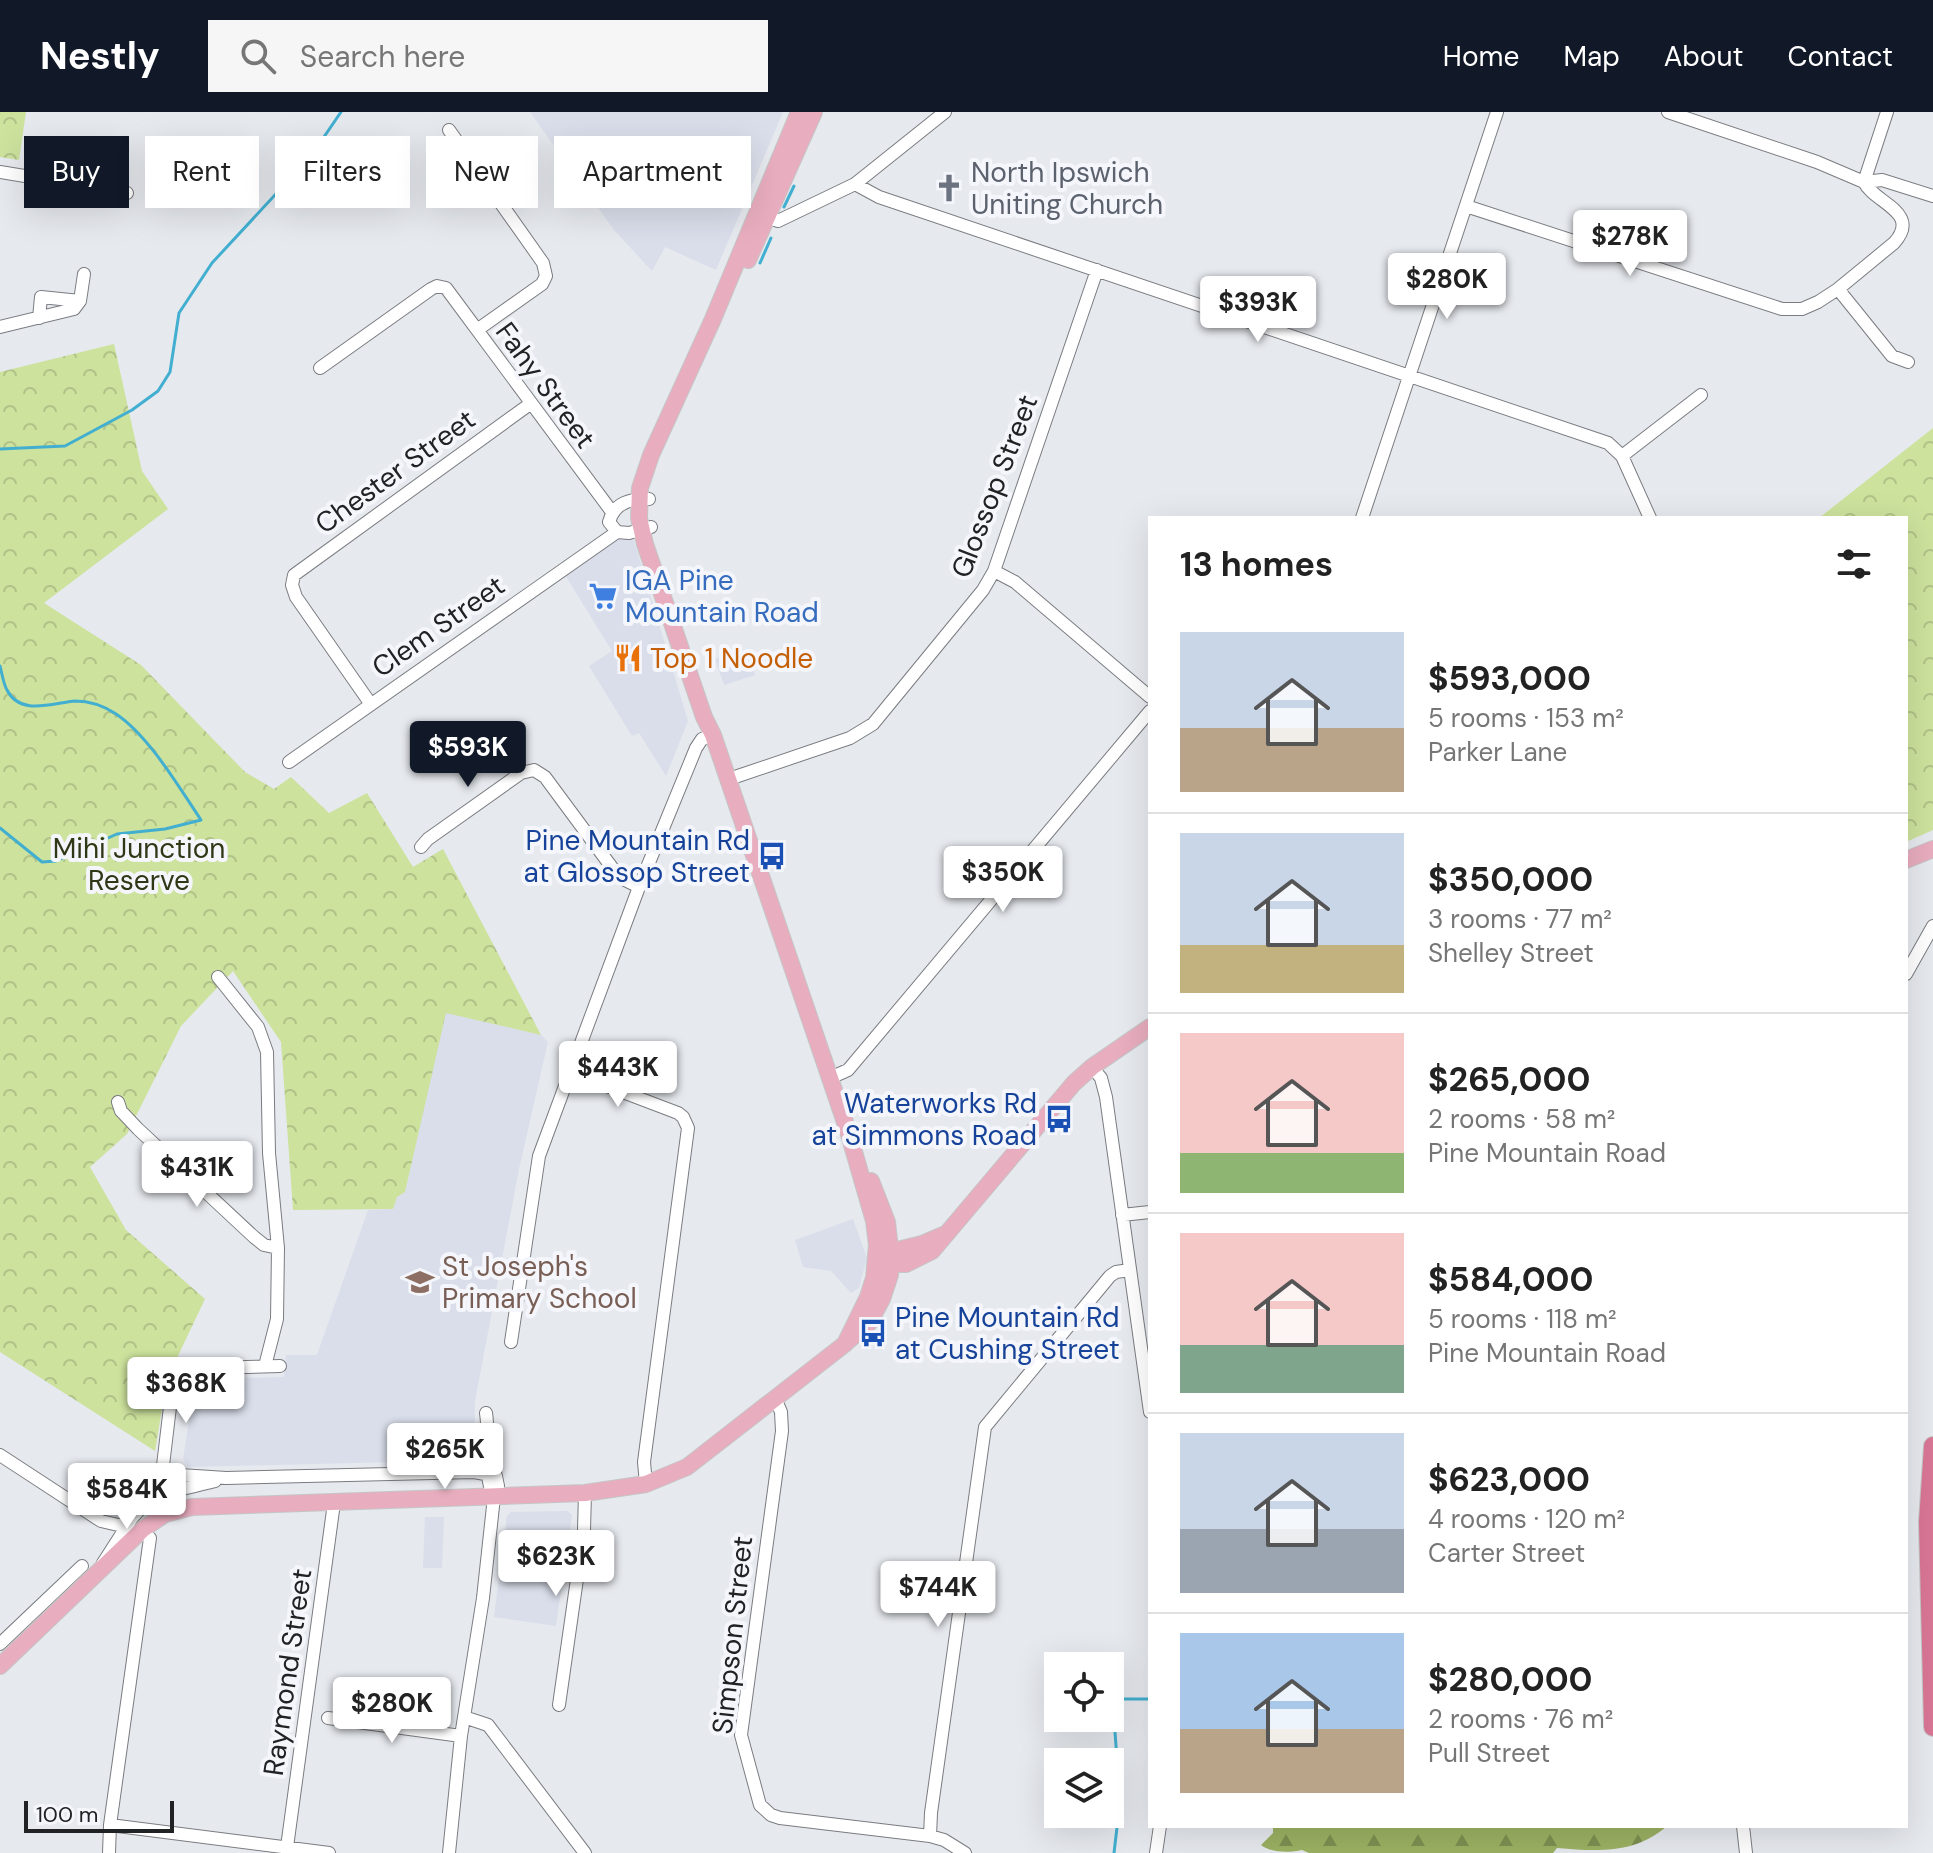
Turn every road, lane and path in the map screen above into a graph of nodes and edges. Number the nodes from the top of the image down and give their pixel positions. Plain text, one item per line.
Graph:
1 (799, 112) edge
2 (814, 112) edge
3 (945, 112) edge
4 (1497, 112) edge
5 (1668, 112) edge
6 (1887, 112) edge
7 (449, 130) dead end
8 (0, 172) edge
9 (24, 176) edge
10 (1864, 182) junction
11 (855, 184) junction
12 (1933, 196) edge
13 (1466, 206) junction
14 (762, 216) junction
15 (1097, 270) junction
16 (84, 274) dead end
17 (1838, 289) junction
18 (80, 301) junction
19 (39, 318) junction
20 (0, 327) edge
21 (477, 330) junction
22 (1908, 362) dead end
23 (320, 368) dead end
24 (1409, 376) junction
25 (1701, 395) dead end
26 (530, 404) junction
27 (1622, 456) junction
28 (644, 499) junction
29 (612, 512) junction
30 (1363, 516) edge
31 (1649, 516) edge
32 (637, 533) junction
33 (994, 571) junction
34 (1148, 695) edge
35 (370, 703) junction
36 (1148, 713) edge
37 (713, 735) junction
38 (289, 762) dead end
39 (729, 779) junction
40 (421, 847) dead end
41 (1933, 849) edge
42 (1908, 859) edge
43 (639, 887) junction
44 (1933, 926) edge
45 (1908, 970) edge
46 (218, 977) dead end
47 (1148, 1028) edge
48 (1092, 1067) junction
49 (570, 1072) junction
50 (830, 1078) junction
51 (118, 1102) dead end
52 (848, 1131) junction
53 (882, 1207) junction
54 (1148, 1212) edge
55 (1122, 1215) junction
56 (946, 1234) junction
57 (924, 1243) junction
58 (278, 1248) junction
59 (884, 1259) junction
60 (1130, 1270) junction
61 (511, 1342) dead end
62 (265, 1366) junction
63 (280, 1366) dead end
64 (775, 1398) junction
65 (1148, 1398) edge
66 (486, 1413) dead end
67 (1933, 1446) edge
68 (0, 1455) edge
69 (164, 1455) junction
70 (490, 1473) junction
71 (186, 1479) junction
72 (646, 1484) junction
73 (163, 1485) junction
74 (585, 1493) junction
75 (494, 1497) junction
76 (520, 1497) junction
77 (334, 1503) junction
78 (192, 1507) junction
79 (101, 1521) junction
80 (127, 1524) junction
81 (150, 1538) dead end
82 (110, 1549) junction
83 (82, 1566) dead end
84 (99, 1569) junction
85 (145, 1572) junction
86 (0, 1644) edge
87 (0, 1666) edge
88 (559, 1705) dead end
89 (464, 1717) junction
90 (328, 1718) dead end
91 (1933, 1727) edge
92 (461, 1736) junction
93 (110, 1825) junction
94 (1160, 1828) edge
95 (1743, 1828) edge
96 (930, 1836) junction
97 (287, 1847) junction
98 (109, 1853) edge
99 (329, 1853) edge
100 (449, 1853) edge
101 (585, 1853) edge
102 (965, 1853) edge
103 (1156, 1853) edge
104 (1746, 1853) edge

1 - 14 main road
2 - 14 main road
3 - 11 street
4 - 13 street
5 - 10 street
6 - 10 street
7 - 21 street
8 - 9 street
10 - 12 street
10 - 17 street
11 - 14 street
11 - 15 street
13 - 17 street
13 - 24 street
14 - 28 main road
15 - 24 street
15 - 33 street, Glossop Street
16 - 18 street
17 - 22 street
18 - 19 street
18 - 19 street
19 - 20 street
21 - 23 street, Fahy Street
21 - 26 street, Fahy Street
24 - 27 street
24 - 30 street
25 - 27 street
26 - 29 street, Fahy Street
26 - 35 street, Chester Street
27 - 31 street
28 - 29 street
28 - 32 main road
29 - 32 street
32 - 35 street, Clem Street
32 - 37 main road
33 - 34 street
33 - 39 street, Glossop Street
35 - 38 street, Clem Street
36 - 50 street
37 - 39 main road
37 - 43 street
39 - 50 main road
40 - 43 street
41 - 42 main road
43 - 49 street
44 - 45 street
46 - 58 street
47 - 48 main road
48 - 55 street
48 - 56 main road
49 - 61 street
49 - 72 street
50 - 52 main road
51 - 58 street
52 - 53 main road
52 - 59 main road
53 - 57 main road
53 - 59 main road
54 - 55 street
55 - 60 street
56 - 57 main road
56 - 59 main road
57 - 59 main road
58 - 62 street
59 - 64 main road
60 - 65 street
60 - 96 street
62 - 63 street
62 - 69 street
64 - 72 main road
64 - 96 street, Simpson Street
66 - 70 street
67 - 91 highway
68 - 79 street
69 - 71 street
69 - 73 street
70 - 71 street
70 - 75 street
70 - 76 street
71 - 73 street
71 - 78 street
72 - 74 main road
73 - 80 street
74 - 76 main road
74 - 88 street
75 - 76 main road
75 - 77 main road
75 - 89 street
77 - 78 main road
77 - 97 street, Raymond Street
78 - 84 main road
79 - 80 street
79 - 82 street
80 - 82 street
81 - 85 street
82 - 84 street
83 - 86 street
84 - 85 street
84 - 87 main road
85 - 93 street
89 - 92 street
89 - 101 street
90 - 92 street
92 - 100 street
93 - 97 street
93 - 98 street
94 - 103 street
95 - 104 street
96 - 102 street, Simpson Street
97 - 99 street

